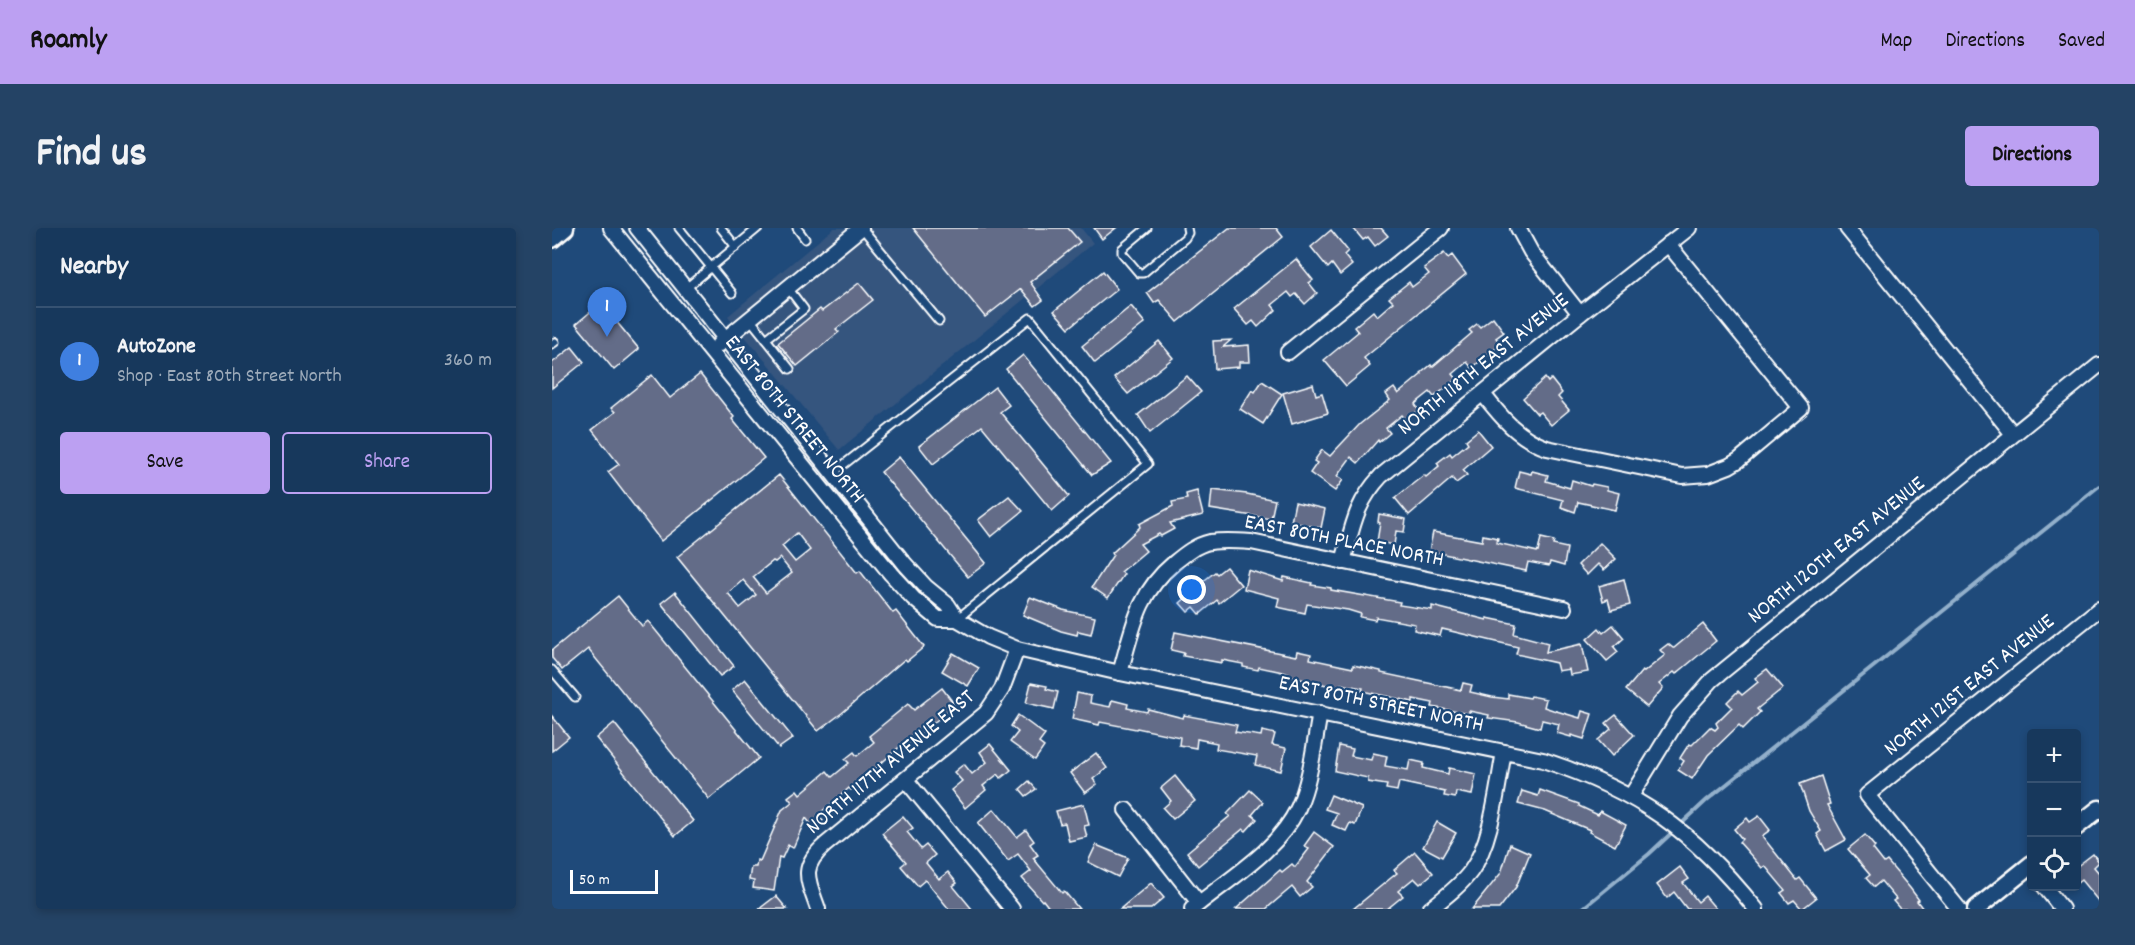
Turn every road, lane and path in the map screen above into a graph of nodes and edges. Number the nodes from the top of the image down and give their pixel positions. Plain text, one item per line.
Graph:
1 (565, 228) edge
2 (611, 228) edge
3 (637, 228) edge
4 (679, 228) edge
5 (721, 228) edge
6 (759, 228) edge
7 (797, 228) edge
8 (862, 228) edge
9 (1147, 228) edge
10 (1187, 228) edge
11 (1441, 228) edge
12 (1518, 228) edge
13 (1689, 228) edge
14 (1847, 228) edge
15 (552, 239) edge
16 (805, 239) dead end
17 (1668, 244) junction
18 (736, 247) junction
19 (711, 267) junction
20 (788, 288) junction
21 (685, 289) junction
22 (732, 293) dead end
23 (1580, 314) junction
24 (750, 319) junction
25 (939, 321) dead end
26 (725, 339) junction
27 (766, 339) junction
28 (710, 350) junction
29 (1288, 352) dead end
30 (2099, 365) edge
31 (790, 369) dead end
32 (1483, 394) junction
33 (2013, 435) junction
34 (833, 473) junction
35 (1343, 562) junction
36 (1564, 608) dead end
37 (2099, 609) edge
38 (957, 620) junction
39 (1017, 649) junction
40 (552, 670) edge
41 (1120, 672) junction
42 (575, 697) dead end
43 (1320, 713) junction
44 (1504, 752) junction
45 (906, 780) junction
46 (1631, 796) junction
47 (2099, 808) edge
48 (1126, 810) dead end
49 (2081, 823) edge
50 (2027, 869) edge
51 (2048, 891) edge
52 (1195, 906) edge
53 (818, 909) edge
54 (1012, 909) edge
55 (1430, 909) edge
56 (1756, 909) edge
57 (1959, 909) edge
58 (1976, 909) edge
59 (2062, 909) edge

1 - 15 street
2 - 28 street, EAST 80TH STREET NORTH
3 - 21 street, EAST 80TH STREET NORTH
4 - 19 lane
5 - 18 lane
6 - 18 lane
7 - 16 lane
8 - 20 street
8 - 25 lane
9 - 10 lane
11 - 29 street
12 - 23 street
13 - 17 street, NORTH 118TH EAST AVENUE
14 - 33 street
17 - 23 street, NORTH 118TH EAST AVENUE
17 - 32 street
18 - 19 lane
19 - 21 lane
19 - 22 lane
20 - 24 street
20 - 27 lane
21 - 26 street, EAST 80TH STREET NORTH
23 - 32 street, NORTH 118TH EAST AVENUE
24 - 26 street
24 - 27 lane
26 - 28 street
26 - 34 street, EAST 80TH STREET NORTH
27 - 31 lane
28 - 38 street, EAST 80TH STREET NORTH
30 - 33 street, NORTH 120TH EAST AVENUE
32 - 35 street, NORTH 118TH EAST AVENUE
33 - 46 street, NORTH 120TH EAST AVENUE
34 - 38 street, EAST 80TH STREET NORTH
34 - 38 lane
35 - 36 street, EAST 80TH PLACE NORTH
35 - 41 street, EAST 80TH PLACE NORTH
37 - 57 street, NORTH 121ST EAST AVENUE
38 - 39 street, EAST 80TH STREET NORTH
39 - 41 street, EAST 80TH STREET NORTH
39 - 45 street, NORTH 117TH AVENUE EAST
40 - 42 lane
41 - 43 street, EAST 80TH STREET NORTH
43 - 44 street, EAST 80TH STREET NORTH
43 - 52 street
44 - 46 street, EAST 80TH STREET NORTH
44 - 55 street
45 - 53 street, NORTH 117TH AVENUE EAST
45 - 54 street
46 - 56 street, EAST 80TH STREET NORTH
47 - 49 street
48 - 52 street
50 - 58 street
51 - 59 street

